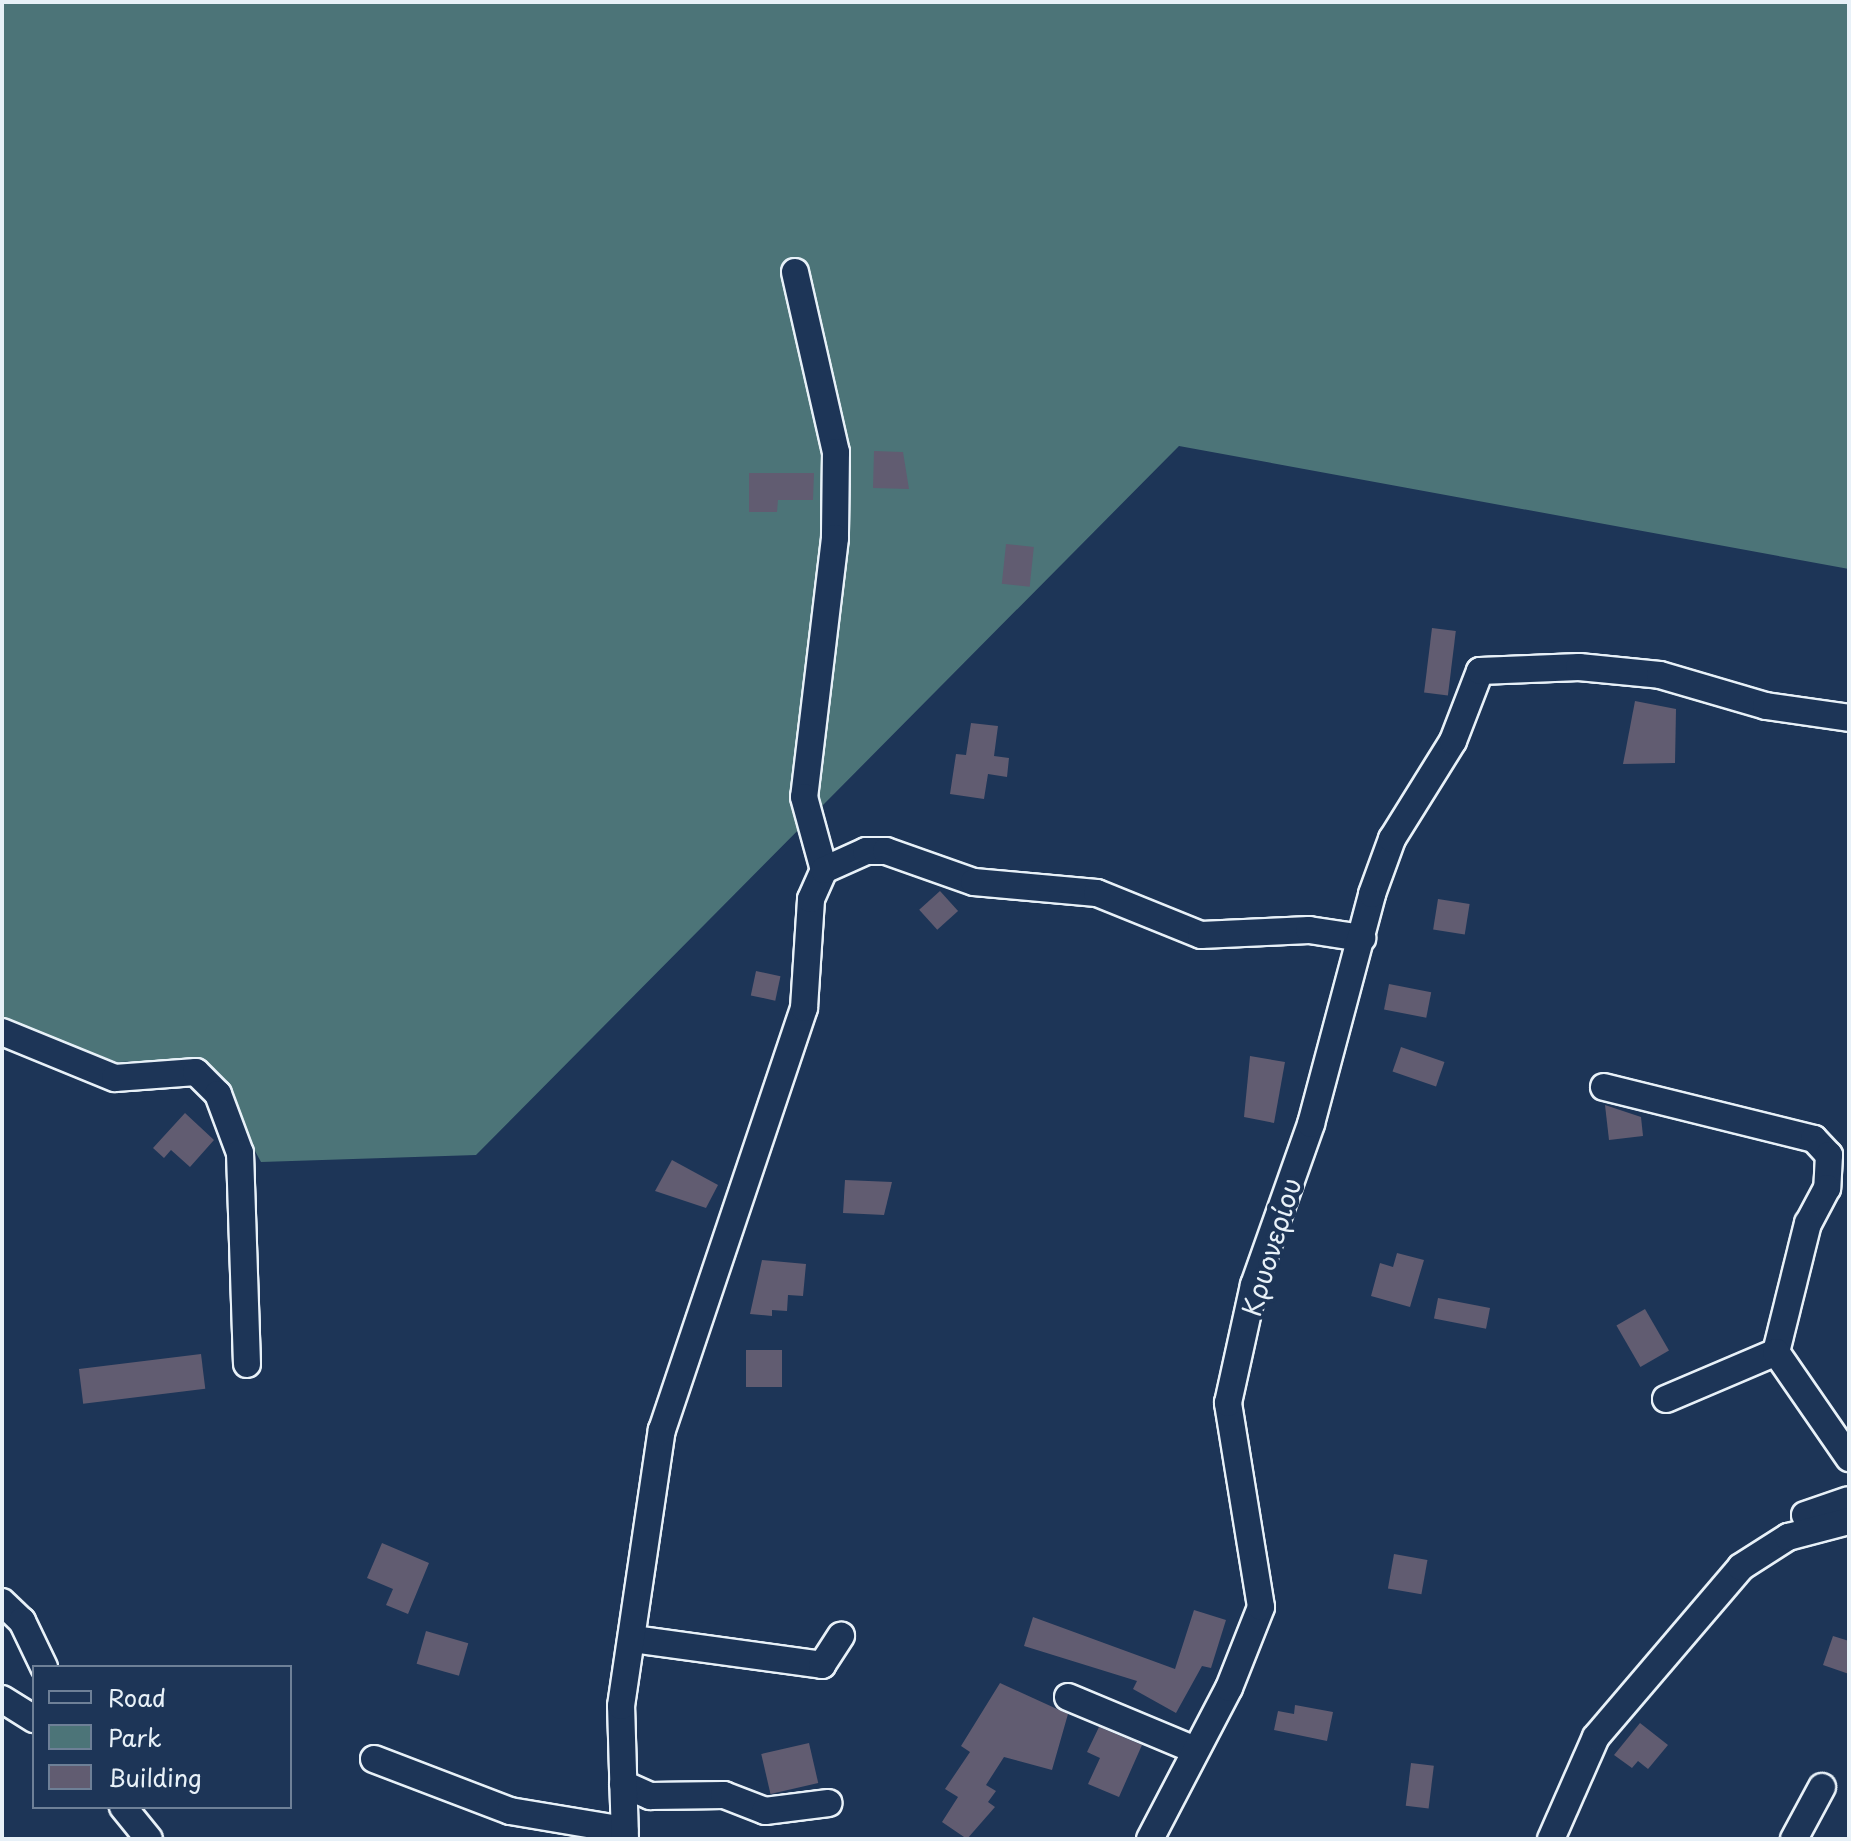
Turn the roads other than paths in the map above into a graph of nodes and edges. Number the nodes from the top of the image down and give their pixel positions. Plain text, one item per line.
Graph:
1 (795, 272) dead end
2 (1849, 718) edge
3 (824, 870) junction
4 (1362, 938) junction
5 (2, 1032) edge
6 (1604, 1087) dead end
7 (1776, 1352) junction
8 (247, 1364) dead end
9 (1666, 1399) dead end
10 (1849, 1458) edge
11 (1849, 1500) edge
12 (1849, 1521) edge
13 (1760, 1550) junction
14 (2, 1602) edge
15 (841, 1636) dead end
16 (633, 1639) junction
17 (43, 1665) edge
18 (1068, 1697) dead end
19 (2, 1699) edge
20 (32, 1718) edge
21 (1193, 1749) junction
22 (374, 1759) dead end
23 (623, 1784) junction
24 (1822, 1787) dead end
25 (828, 1803) dead end
26 (125, 1809) edge
27 (624, 1834) edge
28 (149, 1839) edge
29 (1150, 1839) edge
30 (1551, 1839) edge
31 (1794, 1839) edge

1 - 3 street
2 - 4 street, Κρυονερίου
3 - 4 street
3 - 16 street
4 - 21 street, Κρυονερίου
5 - 8 street
6 - 7 street
7 - 9 street
7 - 10 street
11 - 13 street
12 - 13 street
13 - 30 street
14 - 17 street
15 - 16 street
16 - 23 street
18 - 21 street
19 - 20 street
21 - 29 street, Κρυονερίου
22 - 27 street
23 - 25 street
23 - 27 street
24 - 31 street
26 - 28 street

